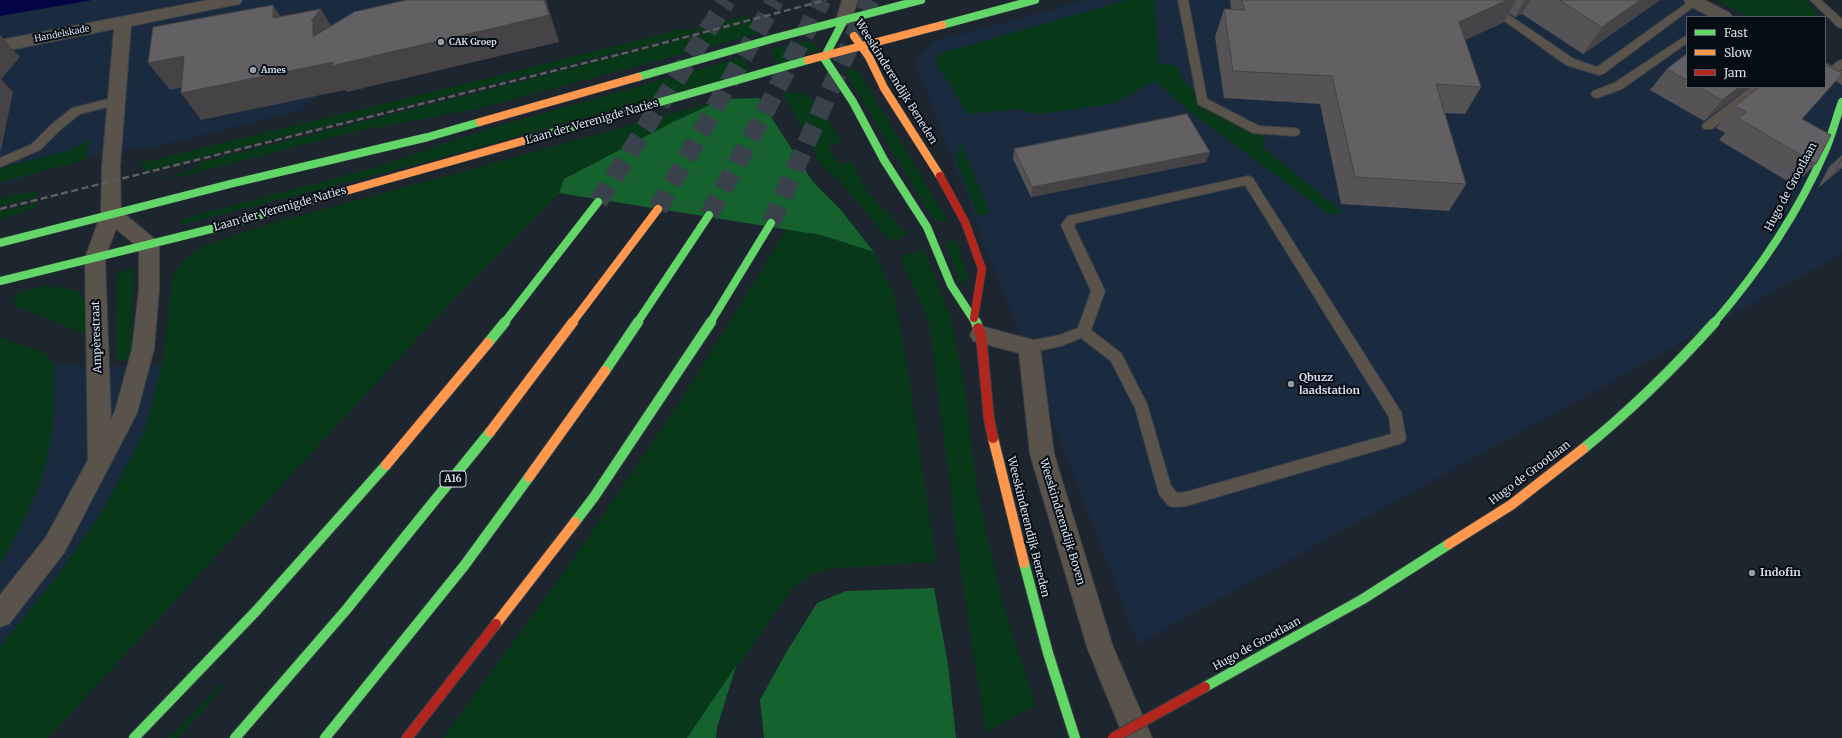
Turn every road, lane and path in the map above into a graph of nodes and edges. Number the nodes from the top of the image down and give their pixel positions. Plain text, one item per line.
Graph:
1 (234, 0) edge
2 (850, 0) edge
3 (921, 0) edge
4 (1034, 0) edge
5 (1182, 0) edge
6 (1480, 0) edge
7 (1815, 0) edge
8 (1694, 1) edge
9 (1720, 16) edge
10 (844, 20) junction
11 (123, 21) junction
12 (1842, 25) edge
13 (1686, 39) edge
14 (0, 46) edge
15 (862, 47) junction
16 (824, 58) junction
17 (1757, 88) edge
18 (1597, 94) dead end
19 (116, 101) junction
20 (1842, 102) edge
21 (1708, 126) dead end
22 (1294, 132) dead end
23 (0, 163) edge
24 (598, 202) tunnel mouth
25 (658, 209) tunnel mouth
26 (111, 214) junction
27 (709, 215) tunnel mouth
28 (771, 223) tunnel mouth
29 (0, 243) edge
30 (149, 245) junction
31 (95, 258) junction
32 (0, 281) edge
33 (978, 326) junction
34 (1084, 332) junction
35 (1029, 347) junction
36 (100, 463) junction
37 (0, 615) edge
38 (134, 738) edge
39 (235, 738) edge
40 (325, 738) edge
41 (407, 738) edge
42 (1076, 738) edge
43 (1113, 738) edge
44 (1138, 738) edge

1 - 11 street, Handelskade
2 - 10 street
3 - 10 main road
4 - 15 main road, Laan der Verenigde Naties
5 - 22 lane
6 - 8 lane
7 - 12 lane
8 - 9 street
10 - 15 main road, Weeskinderendijk Beneden
10 - 16 main road, Weeskinderendijk Beneden
10 - 26 main road
11 - 14 street, Handelskade
11 - 19 street
13 - 18 lane
15 - 16 main road, Laan der Verenigde Naties
15 - 33 main road, Weeskinderendijk Beneden
16 - 30 main road, Laan der Verenigde Naties
16 - 33 main road, Weeskinderendijk Beneden
17 - 21 lane
19 - 23 lane
19 - 26 street
20 - 43 main road, Hugo de Grootlaan, bridge
24 - 38 main road
25 - 39 main road, A16
26 - 29 main road
26 - 30 street
26 - 31 street, Ampèrestraat
27 - 40 main road
28 - 41 main road
30 - 31 main road, Laan der Verenigde Naties
30 - 36 street, Ampèrestraat
31 - 32 main road, Laan der Verenigde Naties
31 - 36 street, Ampèrestraat
33 - 35 street
33 - 42 main road, Weeskinderendijk Beneden
34 - 34 lane
34 - 35 lane
35 - 44 street, Weeskinderendijk Boven
36 - 37 street, Ampèrestraat

